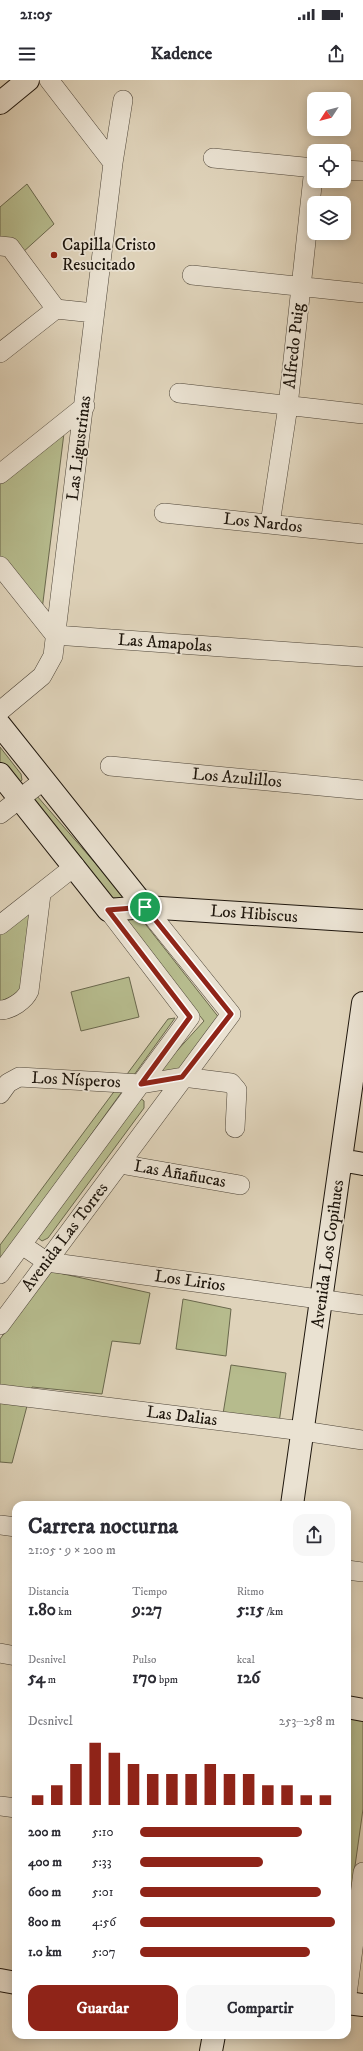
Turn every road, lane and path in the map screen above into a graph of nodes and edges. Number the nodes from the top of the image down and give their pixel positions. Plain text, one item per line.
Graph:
1 (28, 80) edge
2 (49, 80) edge
3 (123, 100) dead end
4 (0, 103) edge
5 (213, 158) dead end
6 (113, 163) junction
7 (307, 167) edge
8 (351, 170) edge
9 (363, 171) edge
10 (312, 188) edge
11 (0, 246) edge
12 (192, 275) dead end
13 (301, 287) junction
14 (363, 293) edge
15 (56, 308) junction
16 (94, 313) junction
17 (0, 353) edge
18 (179, 393) dead end
19 (85, 406) junction
20 (288, 406) junction
21 (363, 414) edge
22 (0, 474) edge
23 (164, 513) dead end
24 (270, 524) junction
25 (363, 534) edge
26 (0, 566) edge
27 (55, 635) junction
28 (363, 658) edge
29 (0, 711) edge
30 (0, 725) edge
31 (110, 766) dead end
32 (0, 774) edge
33 (44, 780) junction
34 (363, 790) edge
35 (20, 798) junction
36 (0, 814) edge
37 (75, 866) junction
38 (41, 894) junction
39 (145, 907) junction
40 (108, 910) junction
41 (363, 921) edge
42 (0, 926) edge
43 (0, 1010) edge
44 (363, 1010) edge
45 (182, 1077) junction
46 (141, 1084) junction
47 (0, 1094) edge
48 (235, 1128) dead end
49 (341, 1160) junction
50 (120, 1164) junction
51 (363, 1164) edge
52 (240, 1185) dead end
53 (22, 1245) junction
54 (47, 1262) junction
55 (0, 1274) edge
56 (321, 1298) junction
57 (363, 1305) edge
58 (0, 1325) edge
59 (0, 1394) edge
60 (303, 1431) junction
61 (363, 1440) edge
62 (293, 1501) edge
63 (0, 1525) edge
64 (12, 1526) edge
65 (351, 1570) edge
66 (363, 1572) edge
67 (0, 1653) edge
68 (12, 1655) edge
69 (351, 1708) edge
70 (363, 1710) edge
71 (0, 1806) edge
72 (12, 1808) edge
73 (363, 1872) edge
74 (351, 1964) edge
75 (0, 1980) edge
76 (12, 1982) edge
77 (351, 2004) edge
78 (363, 2005) edge
79 (213, 2039) edge
80 (211, 2051) edge

1 - 4 main road
2 - 6 street
3 - 6 street, Las Ligustrinas
5 - 7 street
6 - 16 street, Las Ligustrinas
8 - 9 street
10 - 13 street, Alfredo Puig
11 - 15 street
12 - 13 street
13 - 14 street
13 - 20 street, Alfredo Puig
15 - 16 street
15 - 17 street
16 - 19 street, Las Ligustrinas
18 - 20 street
19 - 22 street
19 - 27 street, Las Ligustrinas
20 - 21 street
20 - 24 street, Alfredo Puig
23 - 24 street, Los Nardos
24 - 25 street, Los Nardos
26 - 27 street
27 - 28 street, Las Amapolas
27 - 29 street, Las Ligustrinas
30 - 33 main road
31 - 34 street, Los Azulillos
32 - 35 main road
33 - 35 street
33 - 39 main road
35 - 36 street
35 - 37 main road
37 - 38 street
37 - 40 main road
38 - 42 street
38 - 43 street
39 - 40 main road, Los Hibiscus
39 - 41 main road, Los Hibiscus
39 - 45 street, Avenida Las Torres
40 - 46 street, Avenida Las Torres
44 - 49 main road, Avenida Los Copihues
45 - 46 street, Los Nísperos
45 - 48 street, Los Nísperos
45 - 50 street, Avenida Las Torres
46 - 47 street, Los Nísperos
46 - 53 street, Avenida Las Torres
49 - 51 main road
49 - 56 main road, Avenida Los Copihues
50 - 52 street, Las Añañucas
50 - 54 street, Avenida Las Torres
53 - 54 street, Los Lirios
53 - 55 street, Avenida Las Torres
54 - 56 street, Los Lirios
54 - 58 street, Avenida Las Torres
56 - 57 street, Los Lirios
56 - 60 main road, Avenida Los Copihues
59 - 60 street, Las Dalias
60 - 61 street, Las Dalias
60 - 62 main road, Avenida Los Copihues
63 - 64 street
65 - 66 street
67 - 68 street
69 - 70 main road
71 - 72 street
73 - 74 street
75 - 76 main road
77 - 78 main road
79 - 80 main road

